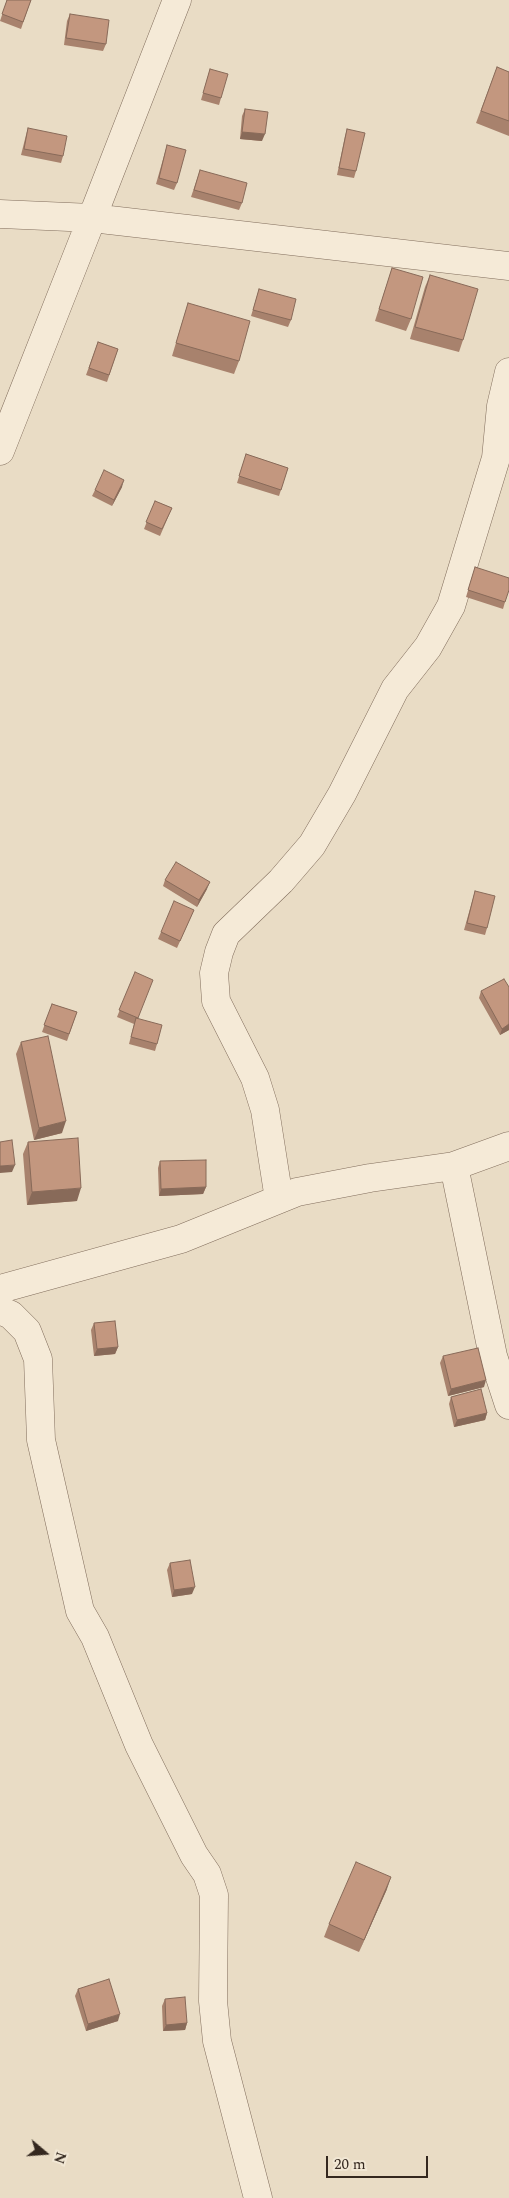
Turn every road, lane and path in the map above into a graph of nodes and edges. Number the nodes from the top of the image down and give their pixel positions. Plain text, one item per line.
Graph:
1 (178, 0) edge
2 (0, 214) edge
3 (92, 218) junction
4 (509, 266) edge
5 (509, 372) edge
6 (0, 451) edge
7 (509, 1146) edge
8 (454, 1166) junction
9 (279, 1199) junction
10 (0, 1289) edge
11 (0, 1310) edge
12 (509, 1405) edge
13 (258, 2198) edge

1 - 3 street
2 - 3 street
3 - 4 street
3 - 6 street
5 - 9 street
7 - 8 street
8 - 9 street
8 - 12 street
9 - 10 street
11 - 13 street

